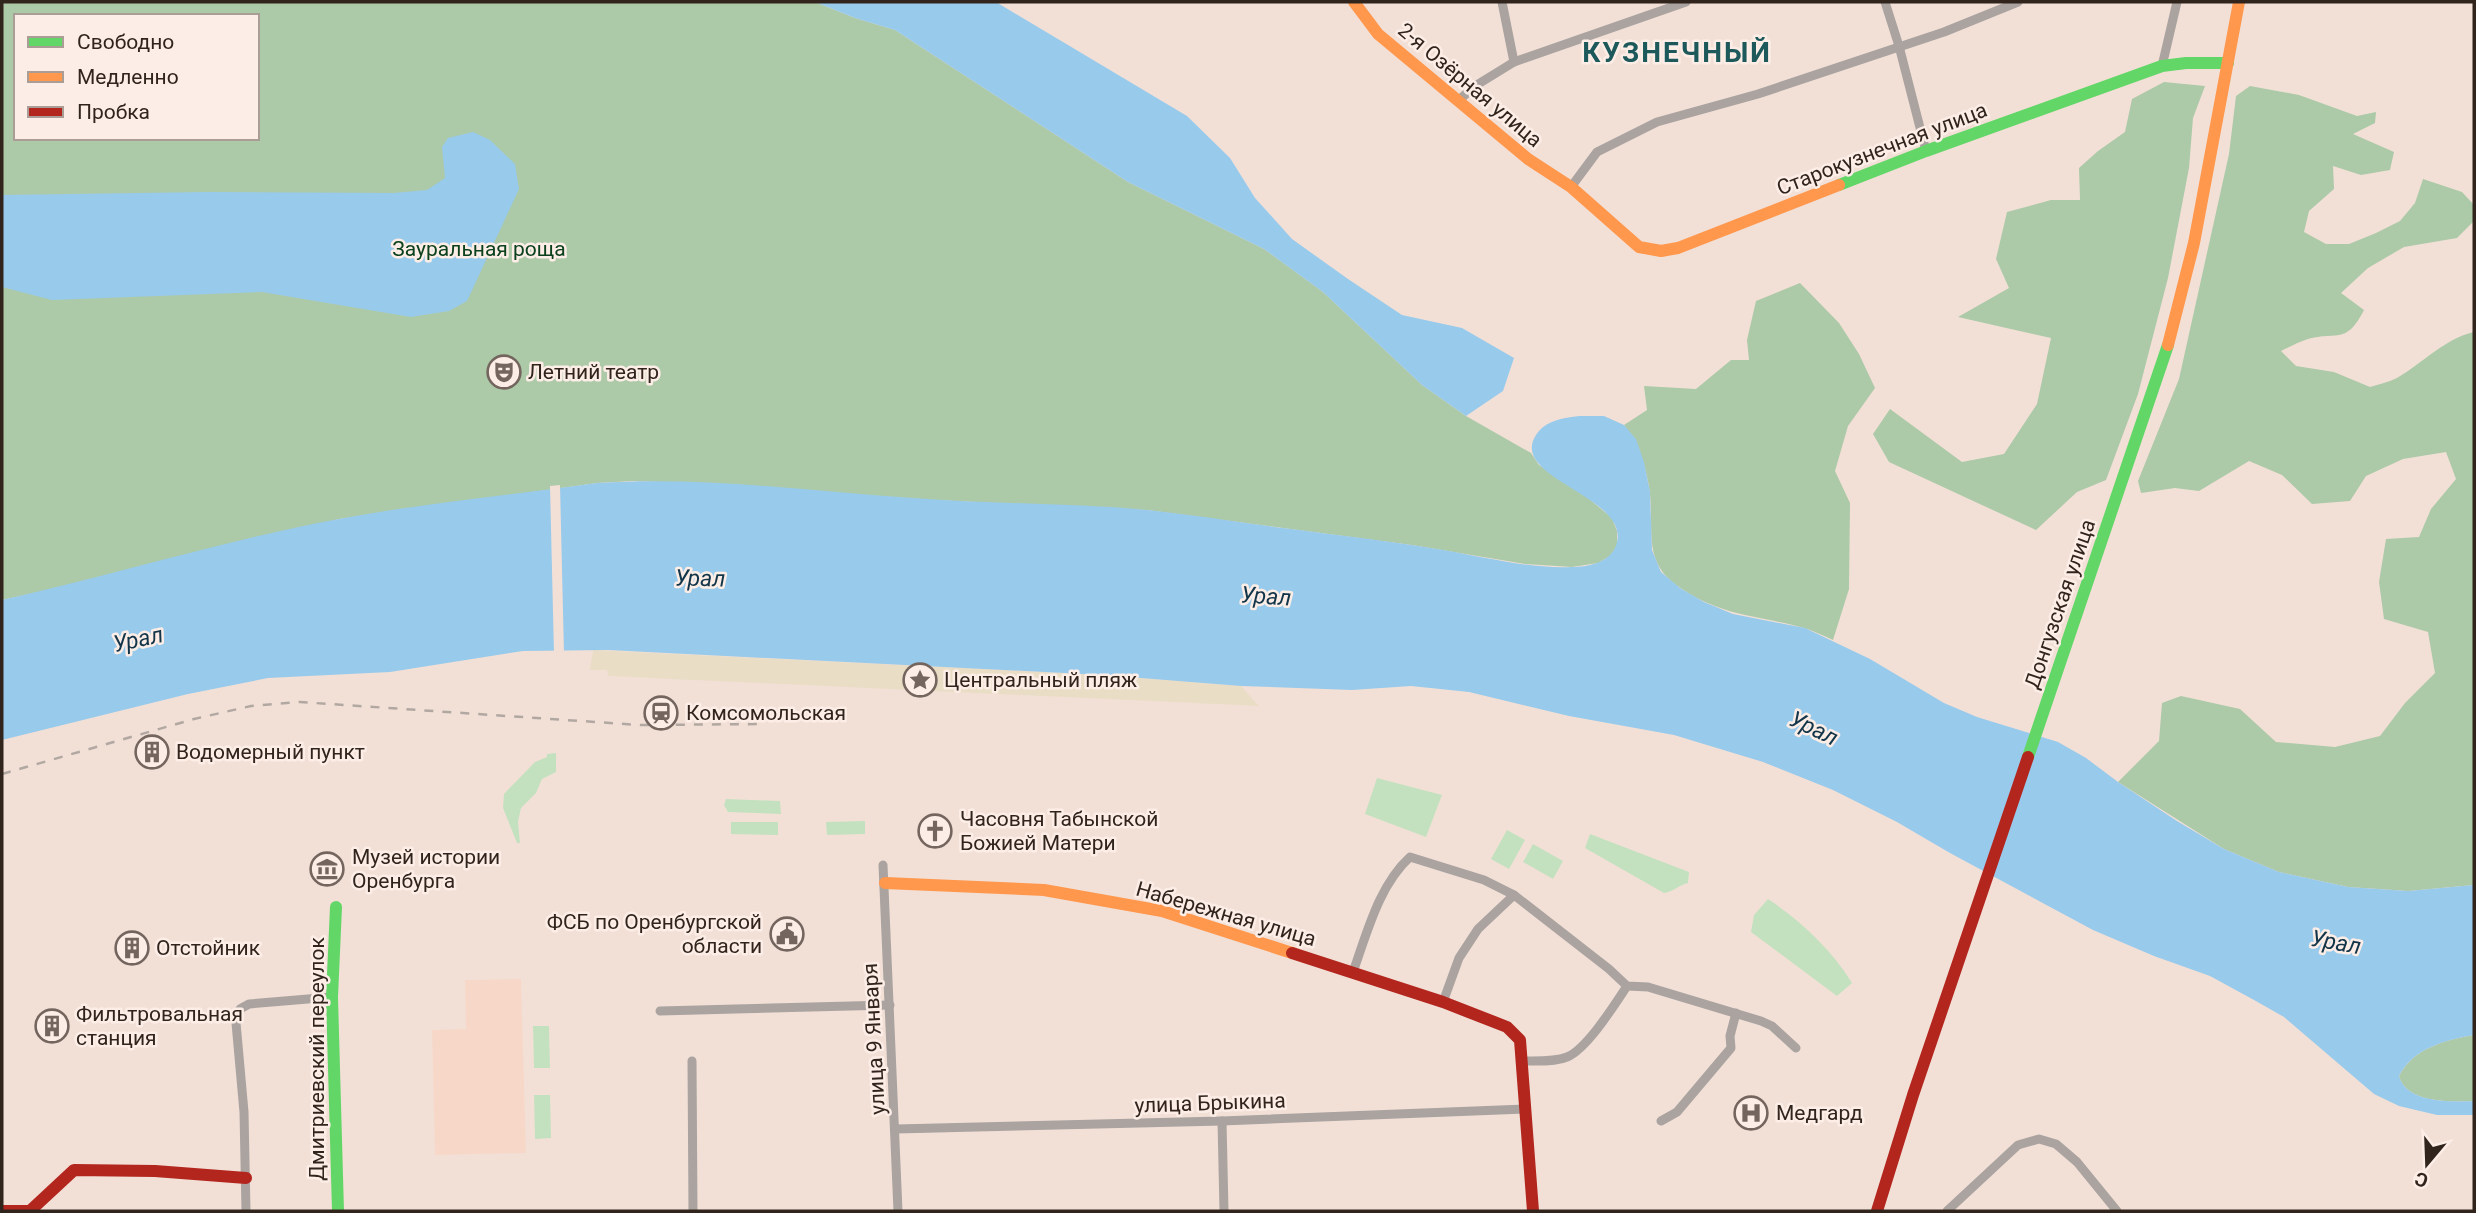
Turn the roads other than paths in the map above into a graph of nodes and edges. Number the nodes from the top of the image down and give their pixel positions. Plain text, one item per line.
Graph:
1 (1354, 2) edge
2 (1502, 2) edge
3 (1686, 2) edge
4 (1885, 2) edge
5 (2018, 2) edge
6 (2177, 2) edge
7 (2239, 2) edge
8 (1899, 46) junction
9 (1514, 62) junction
10 (2228, 63) junction
11 (2162, 66) junction
12 (1459, 100) junction
13 (1926, 151) junction
14 (1571, 187) junction
15 (883, 865) dead end
16 (885, 883) junction
17 (1514, 895) junction
18 (336, 907) dead end
19 (1353, 972) junction
20 (1627, 986) junction
21 (332, 996) junction
22 (1443, 1002) junction
23 (890, 1005) junction
24 (660, 1011) dead end
25 (1736, 1013) junction
26 (1796, 1048) dead end
27 (692, 1061) dead end
28 (1523, 1061) junction
29 (1525, 1110) junction
30 (1222, 1121) junction
31 (1661, 1121) dead end
32 (896, 1129) junction
33 (246, 1178) junction
34 (2, 1210) edge
35 (1876, 1210) edge
36 (246, 1211) edge
37 (338, 1211) edge
38 (693, 1211) edge
39 (898, 1211) edge
40 (1224, 1211) edge
41 (1533, 1211) edge
42 (1947, 1211) edge
43 (2118, 1211) edge

1 - 12 street, 2-я Озёрная улица
2 - 9 street
3 - 9 street
4 - 8 street
5 - 8 street
6 - 11 street
7 - 10 street, Донгузская улица
8 - 13 street
8 - 14 street
9 - 12 street
10 - 11 street, Старокузнечная улица
10 - 35 street, Донгузская улица
11 - 13 street, Старокузнечная улица
12 - 14 street, 2-я Озёрная улица
13 - 14 street, Старокузнечная улица
15 - 16 street, улица 9 Января
16 - 19 street, Набережная улица
16 - 23 street, улица 9 Января
17 - 19 street
17 - 20 street
17 - 22 street
18 - 21 street, Дмитриевский переулок
19 - 22 street, Набережная улица
20 - 25 street
20 - 28 street
21 - 33 street
21 - 37 street, Дмитриевский переулок
22 - 28 street, Набережная улица
23 - 24 street
23 - 32 street, улица 9 Января
25 - 26 street
25 - 31 street
27 - 38 street
28 - 29 street, Набережная улица
29 - 30 street, улица Брыкина
29 - 41 street, Набережная улица
30 - 32 street, улица Брыкина
30 - 40 street
32 - 39 street, улица 9 Января
33 - 34 street
33 - 36 street
42 - 43 street

